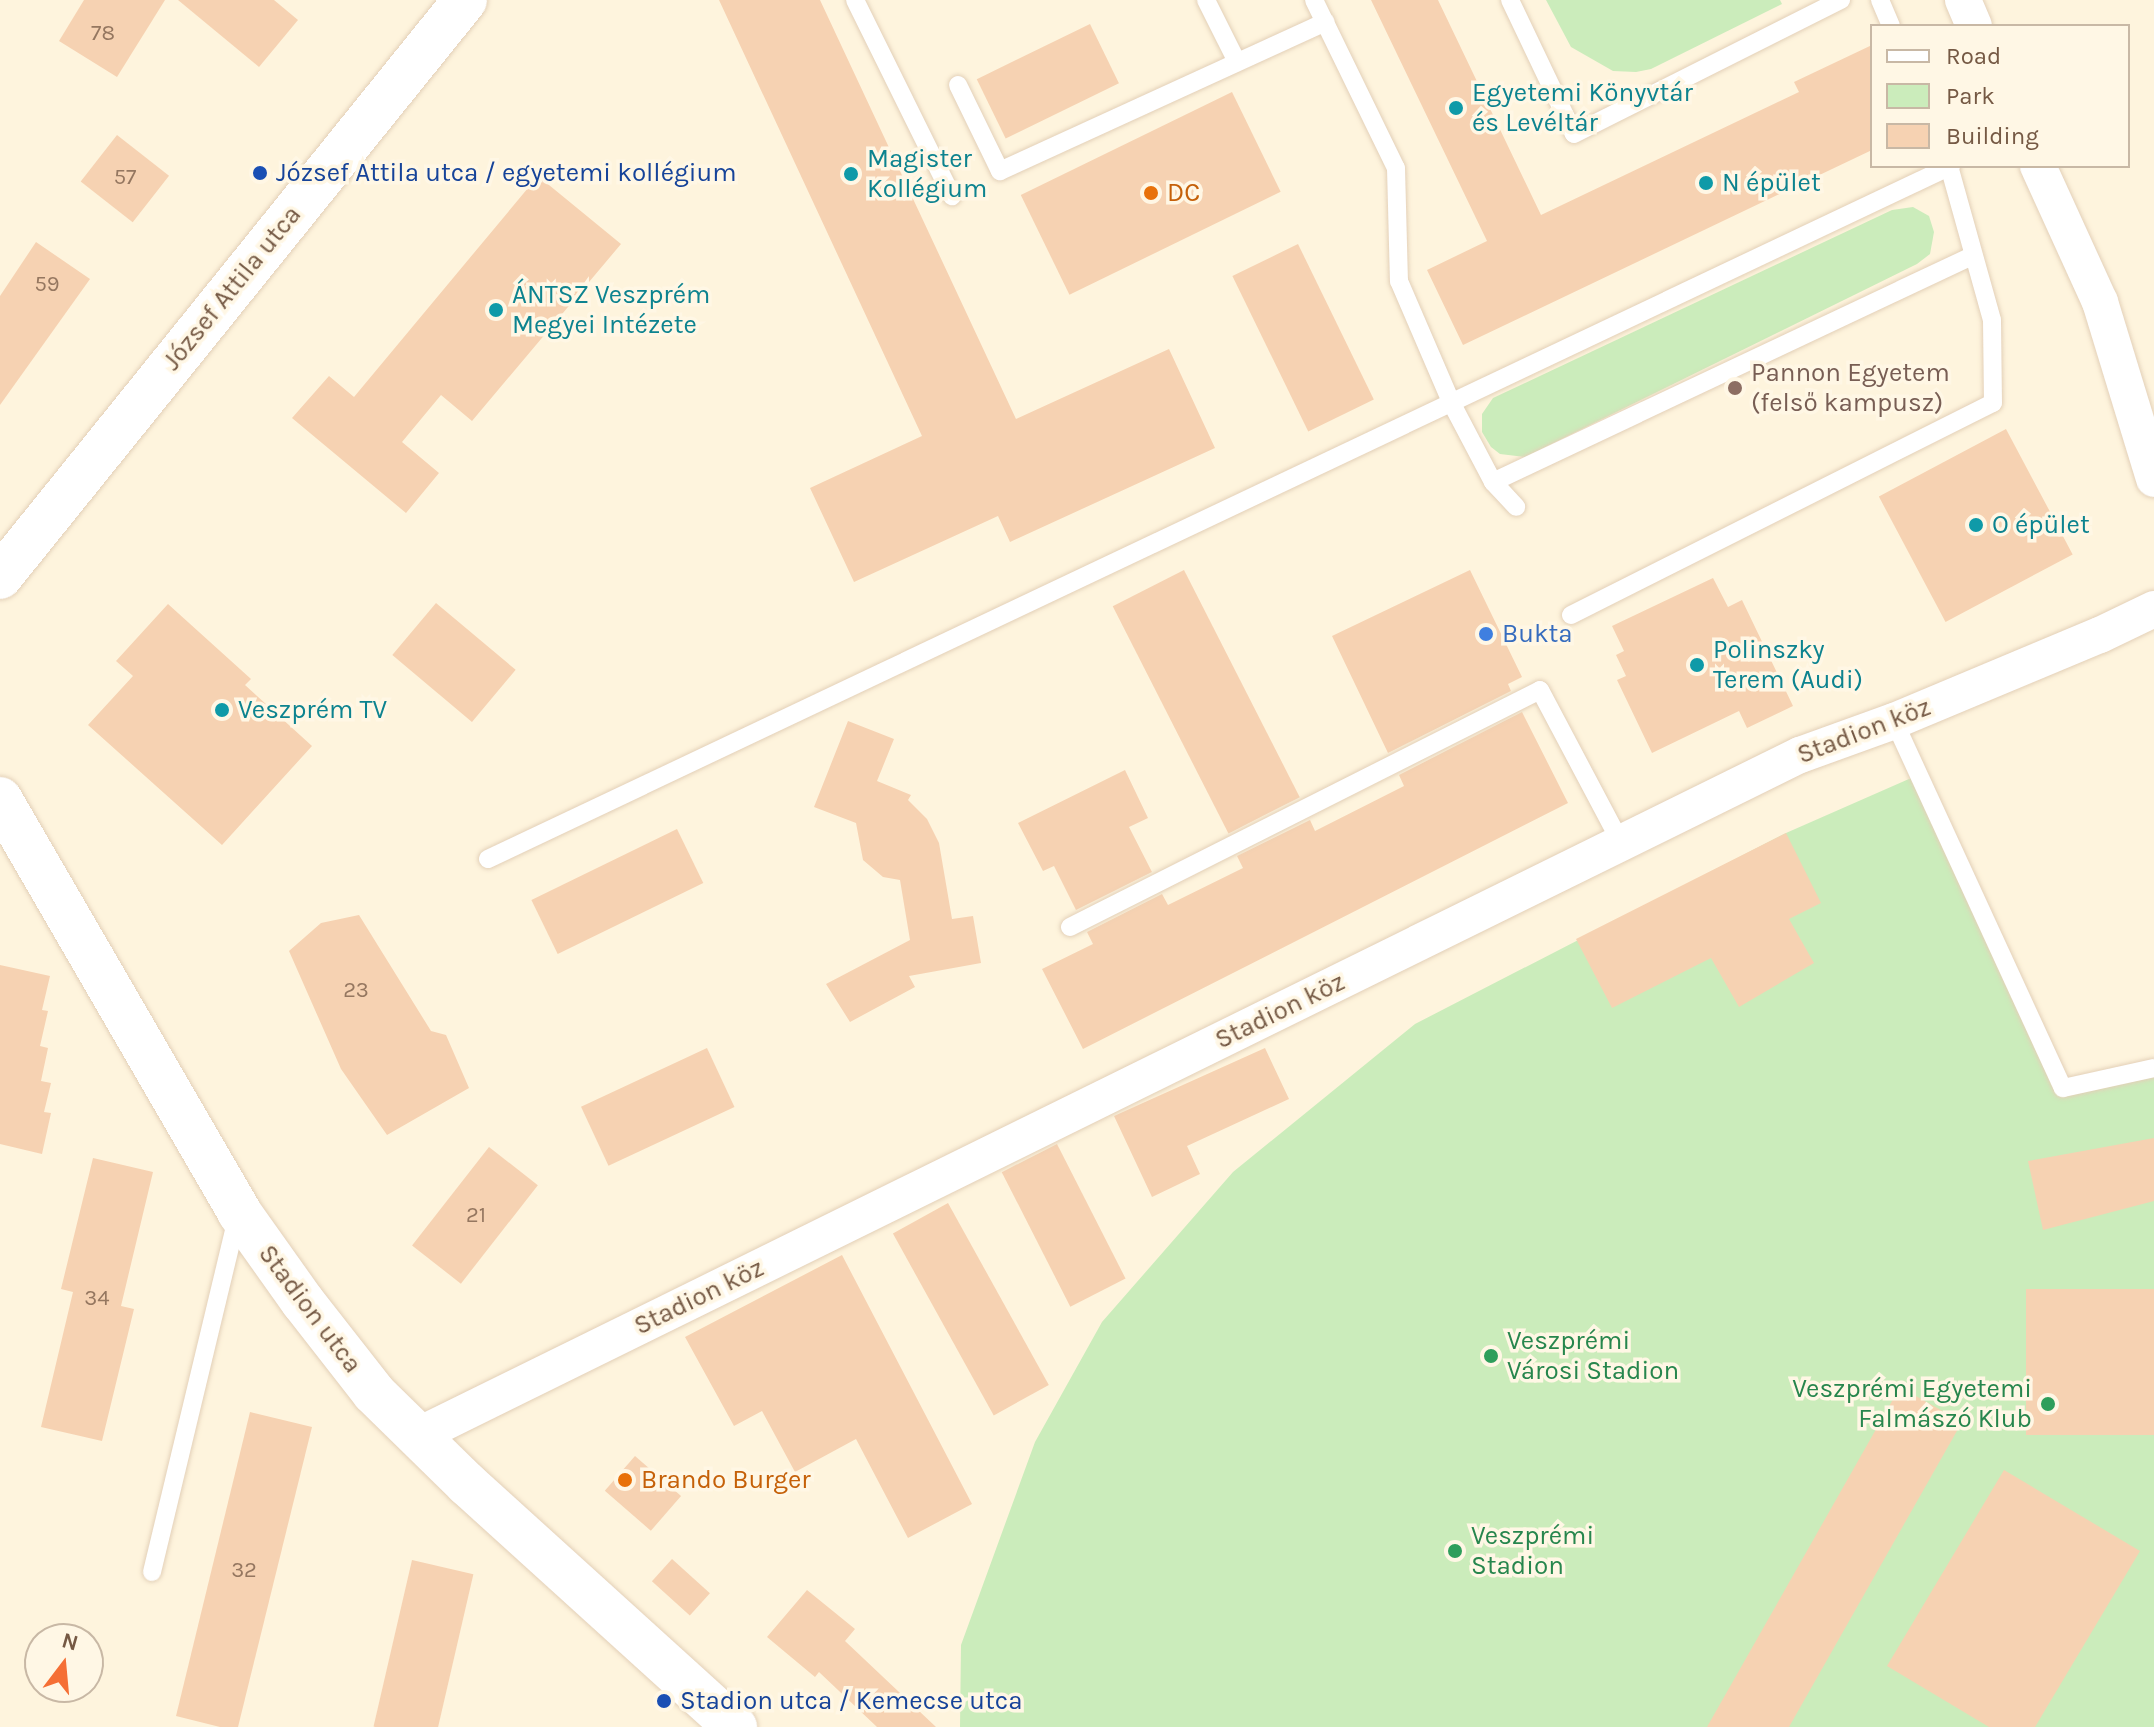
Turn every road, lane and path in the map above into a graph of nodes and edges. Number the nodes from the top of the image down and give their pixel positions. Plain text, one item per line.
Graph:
1 (465, 0) edge
2 (855, 0) edge
3 (1206, 0) edge
4 (1314, 0) edge
5 (1510, 0) edge
6 (1841, 0) edge
7 (1880, 0) edge
8 (1963, 0) edge
9 (1325, 22) junction
10 (1890, 24) edge
11 (1973, 24) edge
12 (1237, 62) junction
13 (958, 85) dead end
14 (1946, 168) edge
15 (1950, 168) edge
16 (2039, 168) edge
17 (952, 196) dead end
18 (1972, 256) junction
19 (1452, 404) junction
20 (2154, 479) edge
21 (1493, 482) junction
22 (1516, 507) dead end
23 (0, 577) edge
24 (2154, 609) edge
25 (1571, 615) dead end
26 (1894, 721) junction
27 (0, 799) edge
28 (1621, 843) junction
29 (488, 859) dead end
30 (1070, 927) dead end
31 (2154, 1068) edge
32 (239, 1212) junction
33 (417, 1436) junction
34 (152, 1572) dead end
35 (735, 1727) edge

1 - 23 street, József Attila utca
2 - 17 lane
3 - 12 lane
4 - 9 lane
5 - 6 lane
7 - 10 lane
8 - 11 street
9 - 12 lane
9 - 19 lane
12 - 13 lane
14 - 19 lane
15 - 18 lane
16 - 20 street
18 - 21 lane
18 - 25 lane
19 - 21 lane
19 - 29 lane
21 - 22 lane
24 - 26 street, Stadion köz
26 - 28 street, Stadion köz
26 - 31 lane
27 - 32 street, Stadion utca
28 - 30 lane
28 - 33 street, Stadion köz
32 - 33 street, Stadion utca
32 - 34 lane
33 - 35 street, Stadion utca

